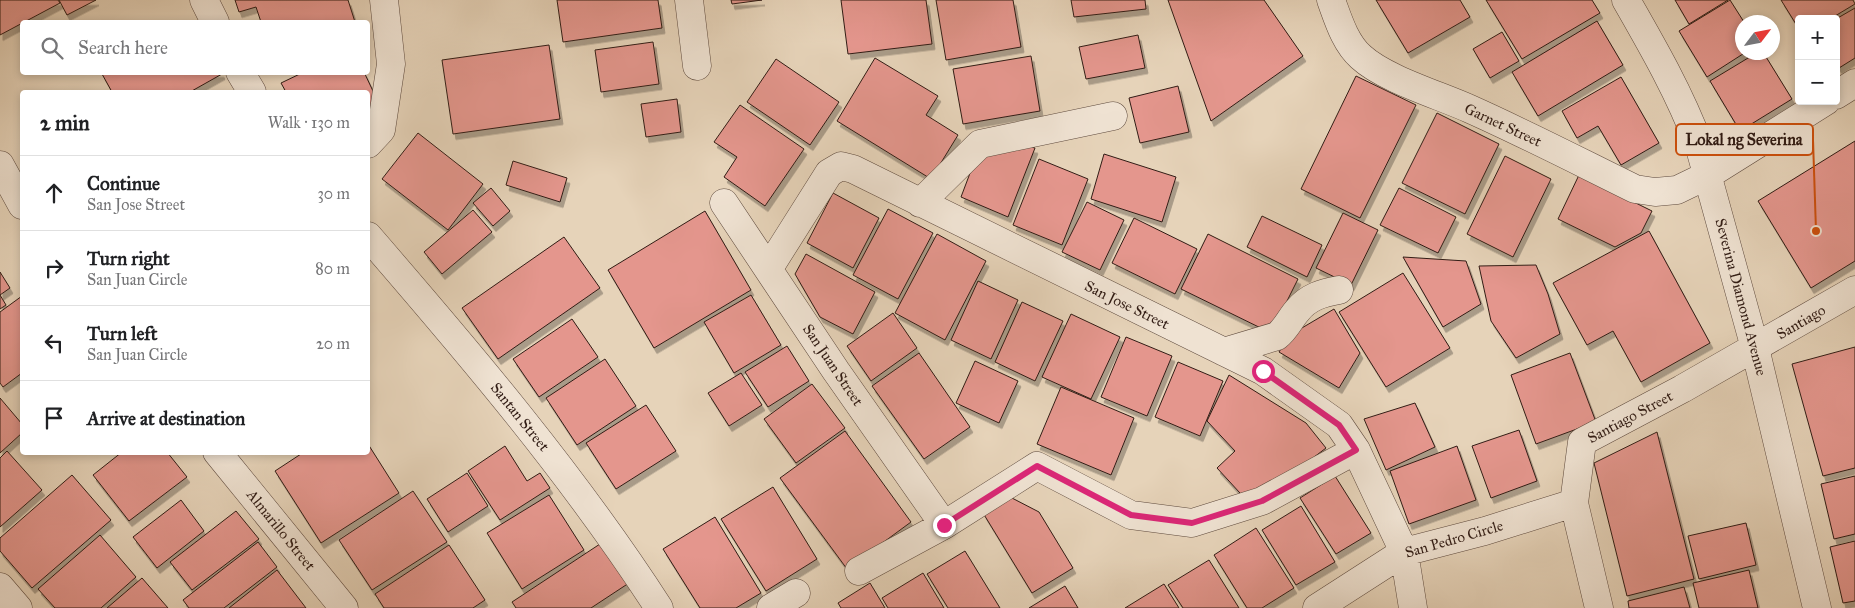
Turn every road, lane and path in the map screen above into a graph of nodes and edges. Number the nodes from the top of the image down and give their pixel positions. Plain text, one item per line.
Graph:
1 (204, 0) edge
2 (384, 0) edge
3 (690, 0) edge
4 (1331, 0) edge
5 (1626, 0) edge
6 (214, 20) edge
7 (697, 66) dead end
8 (242, 75) edge
9 (1855, 83) edge
10 (251, 90) edge
11 (1840, 92) edge
12 (1820, 105) edge
13 (1112, 116) dead end
14 (370, 142) edge
15 (0, 165) edge
16 (1708, 175) junction
17 (20, 201) edge
18 (724, 203) dead end
19 (920, 203) junction
20 (370, 238) edge
21 (769, 268) junction
22 (1339, 290) dead end
23 (1855, 290) edge
24 (1755, 348) junction
25 (1224, 352) junction
26 (1720, 368) joint
27 (1356, 450) junction
28 (219, 455) edge
29 (1574, 502) junction
30 (944, 525) junction
31 (1404, 552) junction
32 (859, 572) dead end
33 (0, 587) edge
34 (796, 592) dead end
35 (18, 608) edge
36 (344, 608) edge
37 (658, 608) edge
38 (771, 608) edge
39 (1317, 608) edge
40 (1413, 608) edge
41 (1599, 608) edge
42 (1817, 608) edge

1 - 6 street
2 - 14 street
3 - 7 street
4 - 16 street, Garnet Street
5 - 16 street, Severina Diamond Avenue
8 - 10 street
9 - 11 street
12 - 16 street, Garnet Street
13 - 19 street
15 - 17 street
16 - 24 street, Severina Diamond Avenue
18 - 21 street, San Juan Street
19 - 21 street, San Jose Street
19 - 25 street, San Jose Street
20 - 37 street, Santan Street
21 - 30 street, San Juan Street
22 - 25 street
23 - 24 street, Santiago
24 - 26 street, Santiago
24 - 42 street, Severina Diamond Avenue
25 - 27 street, San Jose Street
26 - 29 street, Santiago Street
27 - 30 street
27 - 31 street, San Jose Street
28 - 36 street, Almarillo Street
29 - 31 street, San Pedro Circle
29 - 41 street, Santiago Street
30 - 32 street
31 - 39 street, San Pedro Circle
31 - 40 street, San Jose Street
33 - 35 street
34 - 38 street

